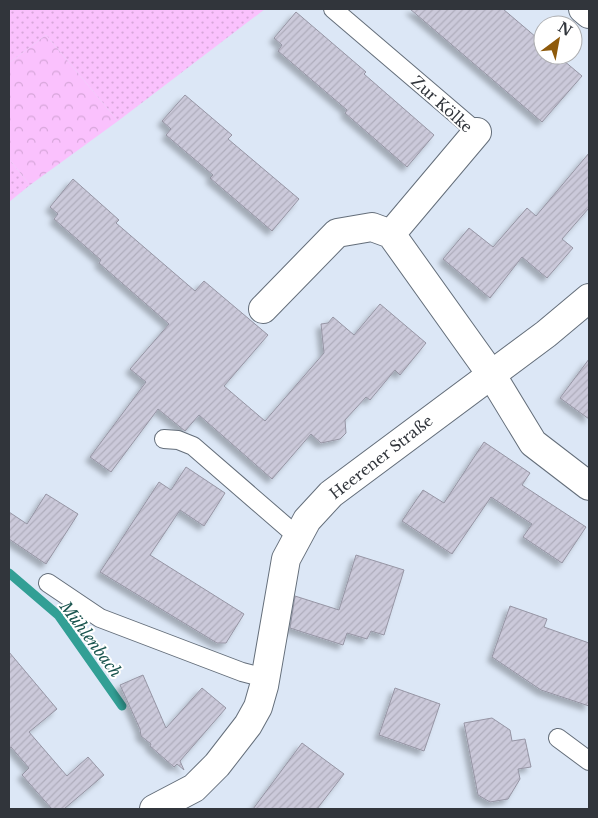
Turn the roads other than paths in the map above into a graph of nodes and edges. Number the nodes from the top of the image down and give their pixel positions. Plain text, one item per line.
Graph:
1 (333, 9) edge
2 (583, 9) edge
3 (589, 14) edge
4 (477, 132) joint
5 (391, 234) junction
6 (589, 298) edge
7 (264, 308) dead end
8 (490, 374) junction
9 (164, 439) dead end
10 (589, 486) edge
11 (298, 537) junction
12 (48, 583) dead end
13 (265, 678) junction
14 (558, 738) dead end
15 (589, 761) edge
16 (154, 809) edge

1 - 4 lane, Zur Kölke
2 - 3 street
4 - 5 street, Zur Kölke
5 - 7 street
5 - 8 street
6 - 8 street, Heerener Straße
8 - 10 street
8 - 11 street, Heerener Straße
9 - 11 lane
11 - 13 street, Heerener Straße
12 - 13 lane
13 - 16 street, Heerener Straße
14 - 15 lane

